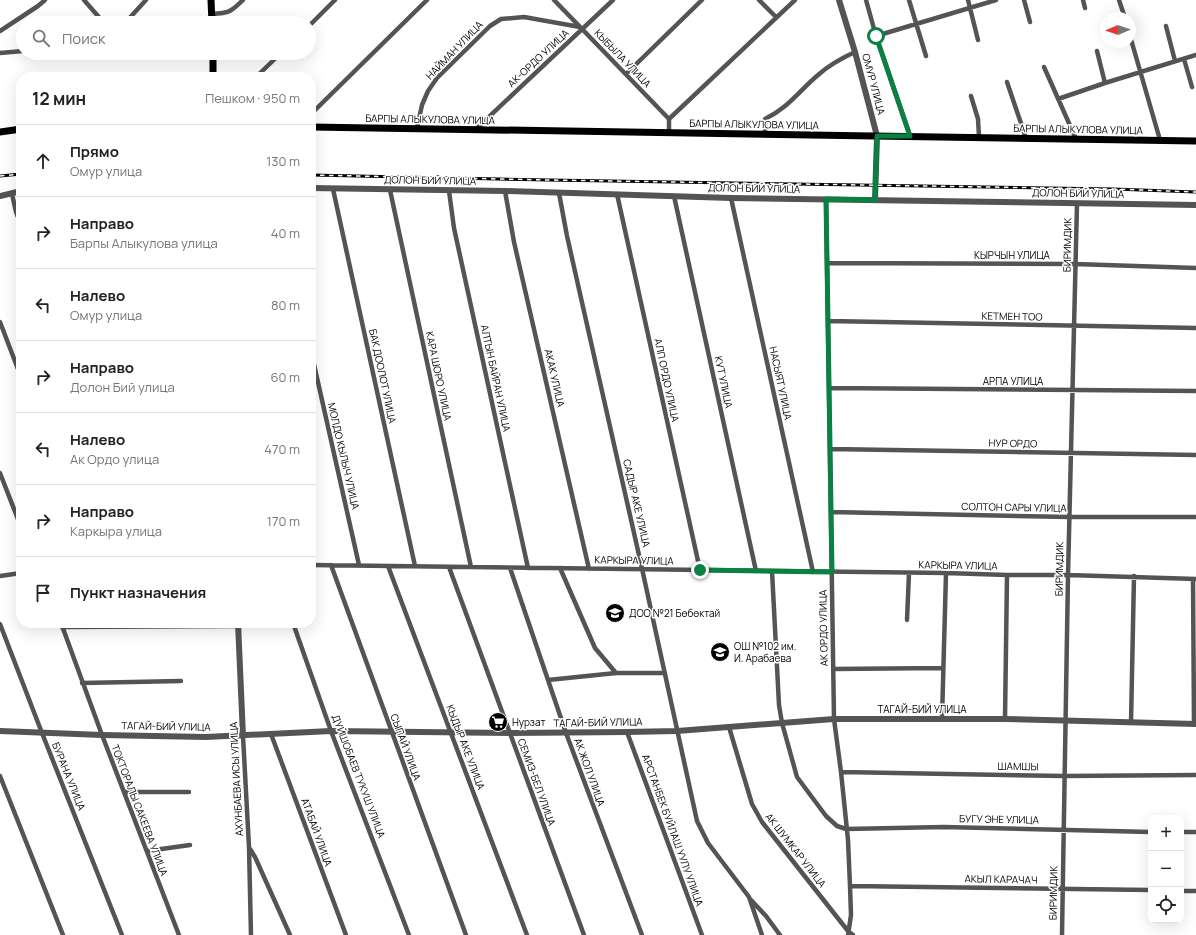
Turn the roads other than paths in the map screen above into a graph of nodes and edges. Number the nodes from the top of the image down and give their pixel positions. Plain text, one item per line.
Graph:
1 (45, 0) edge
2 (84, 0) edge
3 (146, 0) edge
4 (211, 0) edge
5 (243, 0) edge
6 (335, 0) edge
7 (428, 0) edge
8 (554, 0) edge
9 (613, 0) edge
10 (702, 0) edge
11 (759, 0) edge
12 (795, 0) edge
13 (839, 0) edge
14 (866, 0) edge
15 (909, 0) edge
16 (968, 0) edge
17 (996, 0) edge
18 (1024, 0) edge
19 (1083, 0) edge
20 (1119, 0) edge
21 (970, 8) junction
22 (1085, 8) dead end
23 (1122, 12) edge
24 (212, 14) joint
25 (23, 16) edge
26 (98, 16) edge
27 (131, 16) edge
28 (776, 18) junction
29 (316, 19) edge
30 (16, 20) edge
31 (1030, 22) dead end
32 (916, 24) junction
33 (1166, 26) dead end
34 (581, 28) junction
35 (0, 31) edge
36 (876, 36) junction
37 (978, 40) dead end
38 (1134, 48) edge
39 (1097, 51) dead end
40 (16, 52) edge
41 (855, 52) junction
42 (0, 53) edge
43 (926, 56) dead end
44 (1196, 56) edge
45 (1184, 59) junction
46 (213, 60) edge
47 (274, 60) edge
48 (1175, 62) junction
49 (1044, 67) dead end
50 (213, 72) edge
51 (261, 72) edge
52 (1141, 72) junction
53 (626, 74) junction
54 (1007, 82) dead end
55 (1105, 83) junction
56 (1192, 87) dead end
57 (971, 96) dead end
58 (1058, 99) junction
59 (316, 109) edge
60 (669, 119) junction
61 (316, 127) edge
62 (417, 128) junction
63 (476, 129) junction
64 (16, 130) edge
65 (0, 132) edge
66 (669, 133) junction
67 (765, 134) junction
68 (877, 136) junction
69 (910, 136) junction
70 (979, 137) junction
71 (1026, 138) junction
72 (1076, 139) junction
73 (1160, 140) junction
74 (1196, 141) edge
75 (316, 188) edge
76 (333, 189) junction
77 (390, 190) junction
78 (448, 191) junction
79 (505, 191) junction
80 (16, 193) edge
81 (559, 193) junction
82 (12, 194) junction
83 (617, 194) junction
84 (0, 196) edge
85 (674, 196) junction
86 (731, 198) junction
87 (826, 199) junction
88 (875, 200) junction
89 (1077, 204) junction
90 (1196, 205) edge
91 (16, 212) edge
92 (827, 262) junction
93 (1075, 264) junction
94 (1196, 268) edge
95 (828, 321) junction
96 (0, 322) edge
97 (1074, 326) junction
98 (1196, 328) edge
99 (16, 364) edge
100 (316, 373) edge
101 (829, 388) junction
102 (1073, 390) junction
103 (1196, 391) edge
104 (830, 449) junction
105 (1071, 453) junction
106 (1196, 455) edge
107 (0, 473) edge
108 (831, 512) junction
109 (16, 514) edge
110 (1069, 517) junction
111 (1196, 517) edge
112 (316, 565) edge
113 (331, 565) junction
114 (360, 566) junction
115 (388, 566) junction
116 (415, 566) junction
117 (449, 567) junction
118 (471, 567) junction
119 (510, 568) junction
120 (528, 568) junction
121 (560, 568) junction
122 (589, 569) junction
123 (642, 569) junction
124 (700, 570) junction
125 (756, 571) junction
126 (772, 571) junction
127 (813, 572) junction
128 (832, 572) junction
129 (909, 573) junction
130 (946, 573) junction
131 (16, 574) edge
132 (1007, 575) junction
133 (1068, 575) junction
134 (0, 576) edge
135 (1134, 576) junction
136 (1195, 579) edge
137 (907, 620) dead end
138 (0, 624) edge
139 (63, 628) edge
140 (238, 628) edge
141 (295, 628) edge
142 (943, 668) junction
143 (833, 669) junction
144 (616, 673) junction
145 (665, 673) junction
146 (548, 680) junction
147 (181, 681) dead end
148 (82, 683) junction
149 (942, 719) junction
150 (1005, 719) junction
151 (834, 720) junction
152 (1065, 721) junction
153 (782, 723) junction
154 (1131, 723) junction
155 (1195, 724) edge
156 (729, 727) junction
157 (332, 731) junction
158 (391, 731) junction
159 (677, 731) junction
160 (0, 732) edge
161 (450, 732) junction
162 (627, 732) junction
163 (42, 733) junction
164 (510, 733) junction
165 (566, 733) junction
166 (271, 734) junction
167 (102, 735) junction
168 (244, 736) junction
169 (841, 772) junction
170 (1196, 775) edge
171 (0, 776) edge
172 (1064, 776) junction
173 (124, 792) junction
174 (189, 792) dead end
175 (846, 829) junction
176 (1063, 830) junction
177 (1148, 832) edge
178 (1184, 832) edge
179 (1196, 832) edge
180 (190, 845) dead end
181 (249, 847) junction
182 (147, 851) junction
183 (850, 886) junction
184 (1062, 889) junction
185 (1148, 890) edge
186 (1184, 891) edge
187 (1196, 891) edge
188 (749, 897) junction
189 (848, 933) edge
190 (63, 935) edge
191 (122, 935) edge
192 (179, 935) edge
193 (251, 935) edge
194 (290, 935) edge
195 (346, 935) edge
196 (409, 935) edge
197 (466, 935) edge
198 (527, 935) edge
199 (584, 935) edge
200 (642, 935) edge
201 (702, 935) edge
202 (762, 935) edge
203 (780, 935) edge
204 (854, 935) edge
205 (1062, 935) edge

1 - 25 street
2 - 26 street
3 - 27 street
4 - 24 main road
5 - 24 street
6 - 29 street
7 - 59 street
8 - 34 street, КЫБЫЛА УЛИЦА
9 - 34 street, АК-ОРДО УЛИЦА
10 - 53 street
11 - 28 street
12 - 28 street
13 - 41 street, ОМУР УЛИЦА
14 - 36 street, ОМУР УЛИЦА
15 - 32 street
16 - 21 street
17 - 21 street
18 - 31 street
19 - 22 street
20 - 23 street
21 - 32 street
21 - 37 street
28 - 60 street
30 - 35 street
32 - 36 street
32 - 43 street
33 - 48 street
34 - 53 street, КЫБЫЛА УЛИЦА
34 - 62 street, НАЙМАН УЛИЦА
34 - 63 street, АК-ОРДО УЛИЦА
36 - 69 street, ОМУР УЛИЦА
38 - 52 street
39 - 55 street
40 - 42 street
41 - 67 street
41 - 68 street, ОМУР УЛИЦА
44 - 45 street
45 - 48 street
45 - 56 street
46 - 50 main road
47 - 51 street
48 - 52 street
49 - 58 street
52 - 55 street
52 - 73 street
53 - 60 street, КЫБЫЛА УЛИЦА
54 - 71 street
55 - 58 street
57 - 70 street
58 - 72 street
60 - 66 street
61 - 62 main road, БАРПЫ АЛЫКУЛОВА УЛИЦА
62 - 63 main road, БАРПЫ АЛЫКУЛОВА УЛИЦА
63 - 66 main road, БАРПЫ АЛЫКУЛОВА УЛИЦА
64 - 65 main road
66 - 67 main road, БАРПЫ АЛЫКУЛОВА УЛИЦА
67 - 68 main road, БАРПЫ АЛЫКУЛОВА УЛИЦА
68 - 69 main road, БАРПЫ АЛЫКУЛОВА УЛИЦА
68 - 88 street, ОМУР УЛИЦА
69 - 70 main road, БАРПЫ АЛЫКУЛОВА УЛИЦА
70 - 71 main road, БАРПЫ АЛЫКУЛОВА УЛИЦА
71 - 72 main road, БАРПЫ АЛЫКУЛОВА УЛИЦА
72 - 73 main road, БАРПЫ АЛЫКУЛОВА УЛИЦА
73 - 74 main road, БАРПЫ АЛЫКУЛОВА УЛИЦА
75 - 76 street, ДОЛОН БИЙ УЛИЦА
76 - 77 street, ДОЛОН БИЙ УЛИЦА
76 - 116 street, БАК ДООЛОТ УЛИЦА
77 - 78 street, ДОЛОН БИЙ УЛИЦА
77 - 118 street, КАРА ШОРО УЛИЦА
78 - 79 street, ДОЛОН БИЙ УЛИЦА
78 - 120 street, АЛТЫН БАЙРАН УЛИЦА
79 - 81 street, ДОЛОН БИЙ УЛИЦА
79 - 122 street, АКАК УЛИЦА
80 - 82 street
81 - 83 street, ДОЛОН БИЙ УЛИЦА
81 - 123 street, САДЫР АКЕ УЛИЦА
82 - 84 street
82 - 91 street
83 - 85 street, ДОЛОН БИЙ УЛИЦА
83 - 124 street, АЛП ОРДО УЛИЦА
85 - 86 street, ДОЛОН БИЙ УЛИЦА
85 - 125 street, КУТ УЛИЦА
86 - 87 street, ДОЛОН БИЙ УЛИЦА
86 - 127 street, НАСЫЯТ УЛИЦА
87 - 88 street, ДОЛОН БИЙ УЛИЦА
87 - 92 street, АК ОРДО УЛИЦА
88 - 89 street, ДОЛОН БИЙ УЛИЦА
89 - 90 street, ДОЛОН БИЙ УЛИЦА
89 - 93 street, БИРИМДИК
92 - 93 street, КЫРЧЫН УЛИЦА
92 - 95 street, АК ОРДО УЛИЦА
93 - 94 street, КЫРЧЫН УЛИЦА
93 - 97 street, БИРИМДИК
95 - 97 street, КЕТМЕН ТОО
95 - 101 street, АК ОРДО УЛИЦА
96 - 99 street
97 - 98 street, КЕТМЕН ТОО
97 - 102 street, БИРИМДИК
100 - 114 street, МОЛДО КЫЛЫЧ УЛИЦА
101 - 102 street, АРПА УЛИЦА
101 - 104 street, АК ОРДО УЛИЦА
102 - 103 street, АРПА УЛИЦА
102 - 105 street, БИРИМДИК
104 - 105 street, НУР ОРДО
104 - 108 street, АК ОРДО УЛИЦА
105 - 106 street, НУР ОРДО
105 - 110 street, БИРИМДИК
107 - 109 street
108 - 110 street, СОЛТОН САРЫ УЛИЦА
108 - 128 street, АК ОРДО УЛИЦА
110 - 111 street, СОЛТОН САРЫ УЛИЦА
110 - 133 street, БИРИМДИК
112 - 113 street, КАРКЫРА УЛИЦА
113 - 114 street, КАРКЫРА УЛИЦА
113 - 158 street, СЫПАЙ УЛИЦА
114 - 115 street, КАРКЫРА УЛИЦА
115 - 116 street, КАРКЫРА УЛИЦА
115 - 161 street, КЫДЫР АКЕ УЛИЦА
116 - 117 street, КАРКЫРА УЛИЦА
117 - 118 street, КАРКЫРА УЛИЦА
117 - 164 street, СЕМИЗ-БЕЛ УЛИЦА
118 - 119 street, КАРКЫРА УЛИЦА
119 - 120 street, КАРКЫРА УЛИЦА
119 - 146 street, АК ЖОЛ УЛИЦА
120 - 121 street, КАРКЫРА УЛИЦА
121 - 122 street, КАРКЫРА УЛИЦА
121 - 144 street
122 - 123 street, КАРКЫРА УЛИЦА
123 - 124 street, КАРКЫРА УЛИЦА
123 - 145 street, САДЫР АКЕ УЛИЦА
124 - 125 street, КАРКЫРА УЛИЦА
125 - 126 street, КАРКЫРА УЛИЦА
126 - 127 street, КАРКЫРА УЛИЦА
126 - 153 street
127 - 128 street, КАРКЫРА УЛИЦА
128 - 129 street, КАРКЫРА УЛИЦА
128 - 143 street, АК ОРДО УЛИЦА
129 - 130 street, КАРКЫРА УЛИЦА
129 - 137 street
130 - 132 street, КАРКЫРА УЛИЦА
130 - 142 street
131 - 134 street
132 - 133 street, КАРКЫРА УЛИЦА
132 - 150 street
133 - 135 street, КАРКЫРА УЛИЦА
133 - 152 street, БИРИМДИК
135 - 136 street, КАРКЫРА УЛИЦА
135 - 154 street
136 - 155 street
138 - 163 street, БУРАНА УЛИЦА
139 - 148 street, ТОКТОРАЛЫ САКЕЕВА УЛИЦА
140 - 168 street, АХУНБАЕВА ИСЫ УЛИЦА
141 - 157 street, ДУЙШОБАЕВ ТУКУШ УЛИЦА
142 - 143 street
142 - 149 street
143 - 151 street, АК ОРДО УЛИЦА
144 - 145 street
144 - 146 street
145 - 159 street, САДЫР АКЕ УЛИЦА
146 - 165 street, АК ЖОЛ УЛИЦА
147 - 148 street
148 - 167 street, ТОКТОРАЛЫ САКЕЕВА УЛИЦА
149 - 150 street, ТАГАЙ-БИЙ УЛИЦА
149 - 151 street, ТАГАЙ-БИЙ УЛИЦА
150 - 152 street, ТАГАЙ-БИЙ УЛИЦА
151 - 153 street, ТАГАЙ-БИЙ УЛИЦА
151 - 169 street, АК ОРДО УЛИЦА
152 - 154 street, ТАГАЙ-БИЙ УЛИЦА
152 - 172 street, БИРИМДИК
153 - 156 street, ТАГАЙ-БИЙ УЛИЦА
153 - 175 street
154 - 155 street, ТАГАЙ-БИЙ УЛИЦА
156 - 159 street, ТАГАЙ-БИЙ УЛИЦА
156 - 189 street, АК ШУМКАР УЛИЦА
157 - 158 street, ТАГАЙ-БИЙ УЛИЦА
157 - 166 street, ТАГАЙ-БИЙ УЛИЦА
157 - 196 street, ДУЙШОБАЕВ ТУКУШ УЛИЦА
158 - 161 street, ТАГАЙ-БИЙ УЛИЦА
158 - 197 street, СЫПАЙ УЛИЦА
159 - 162 street, ТАГАЙ-БИЙ УЛИЦА
159 - 188 street, САДЫР АКЕ УЛИЦА
160 - 163 street, ТАГАЙ-БИЙ УЛИЦА
161 - 164 street, ТАГАЙ-БИЙ УЛИЦА
161 - 198 street, КЫДЫР АКЕ УЛИЦА
162 - 165 street, ТАГАЙ-БИЙ УЛИЦА
162 - 201 street, АРСТАНБЕК БУЙЛАШ УУЛУ УЛИЦА
163 - 167 street, ТАГАЙ-БИЙ УЛИЦА
163 - 191 street, БУРАНА УЛИЦА
164 - 165 street, ТАГАЙ-БИЙ УЛИЦА
164 - 199 street, СЕМИЗ-БЕЛ УЛИЦА
165 - 200 street, АК ЖОЛ УЛИЦА
166 - 168 street, ТАГАЙ-БИЙ УЛИЦА
166 - 195 street, АТАБАЙ УЛИЦА
167 - 168 street, ТАГАЙ-БИЙ УЛИЦА
167 - 173 street, ТОКТОРАЛЫ САКЕЕВА УЛИЦА
168 - 181 street, АХУНБАЕВА ИСЫ УЛИЦА
169 - 172 street, ШАМШЫ
169 - 175 street, АК ОРДО УЛИЦА
170 - 172 street, ШАМШЫ
171 - 190 street
172 - 176 street, БИРИМДИК
173 - 174 street
173 - 182 street, ТОКТОРАЛЫ САКЕЕВА УЛИЦА
175 - 176 street, БУГУ ЭНЕ УЛИЦА
175 - 183 street, АК ОРДО УЛИЦА
176 - 177 street, БУГУ ЭНЕ УЛИЦА
176 - 184 street, БИРИМДИК
178 - 179 street
180 - 182 street
181 - 193 street, АХУНБАЕВА ИСЫ УЛИЦА
181 - 194 street
182 - 192 street, ТОКТОРАЛЫ САКЕЕВА УЛИЦА
183 - 184 street, АКЫЛ КАРАЧАЧ
183 - 189 street, АК ОРДО УЛИЦА
184 - 185 street, АКЫЛ КАРАЧАЧ
184 - 205 street, БИРИМДИК
186 - 187 street
188 - 202 street, САДЫР АКЕ УЛИЦА
188 - 203 street, САДЫР АКЕ УЛИЦА
189 - 204 street, АК ШУМКАР УЛИЦА

